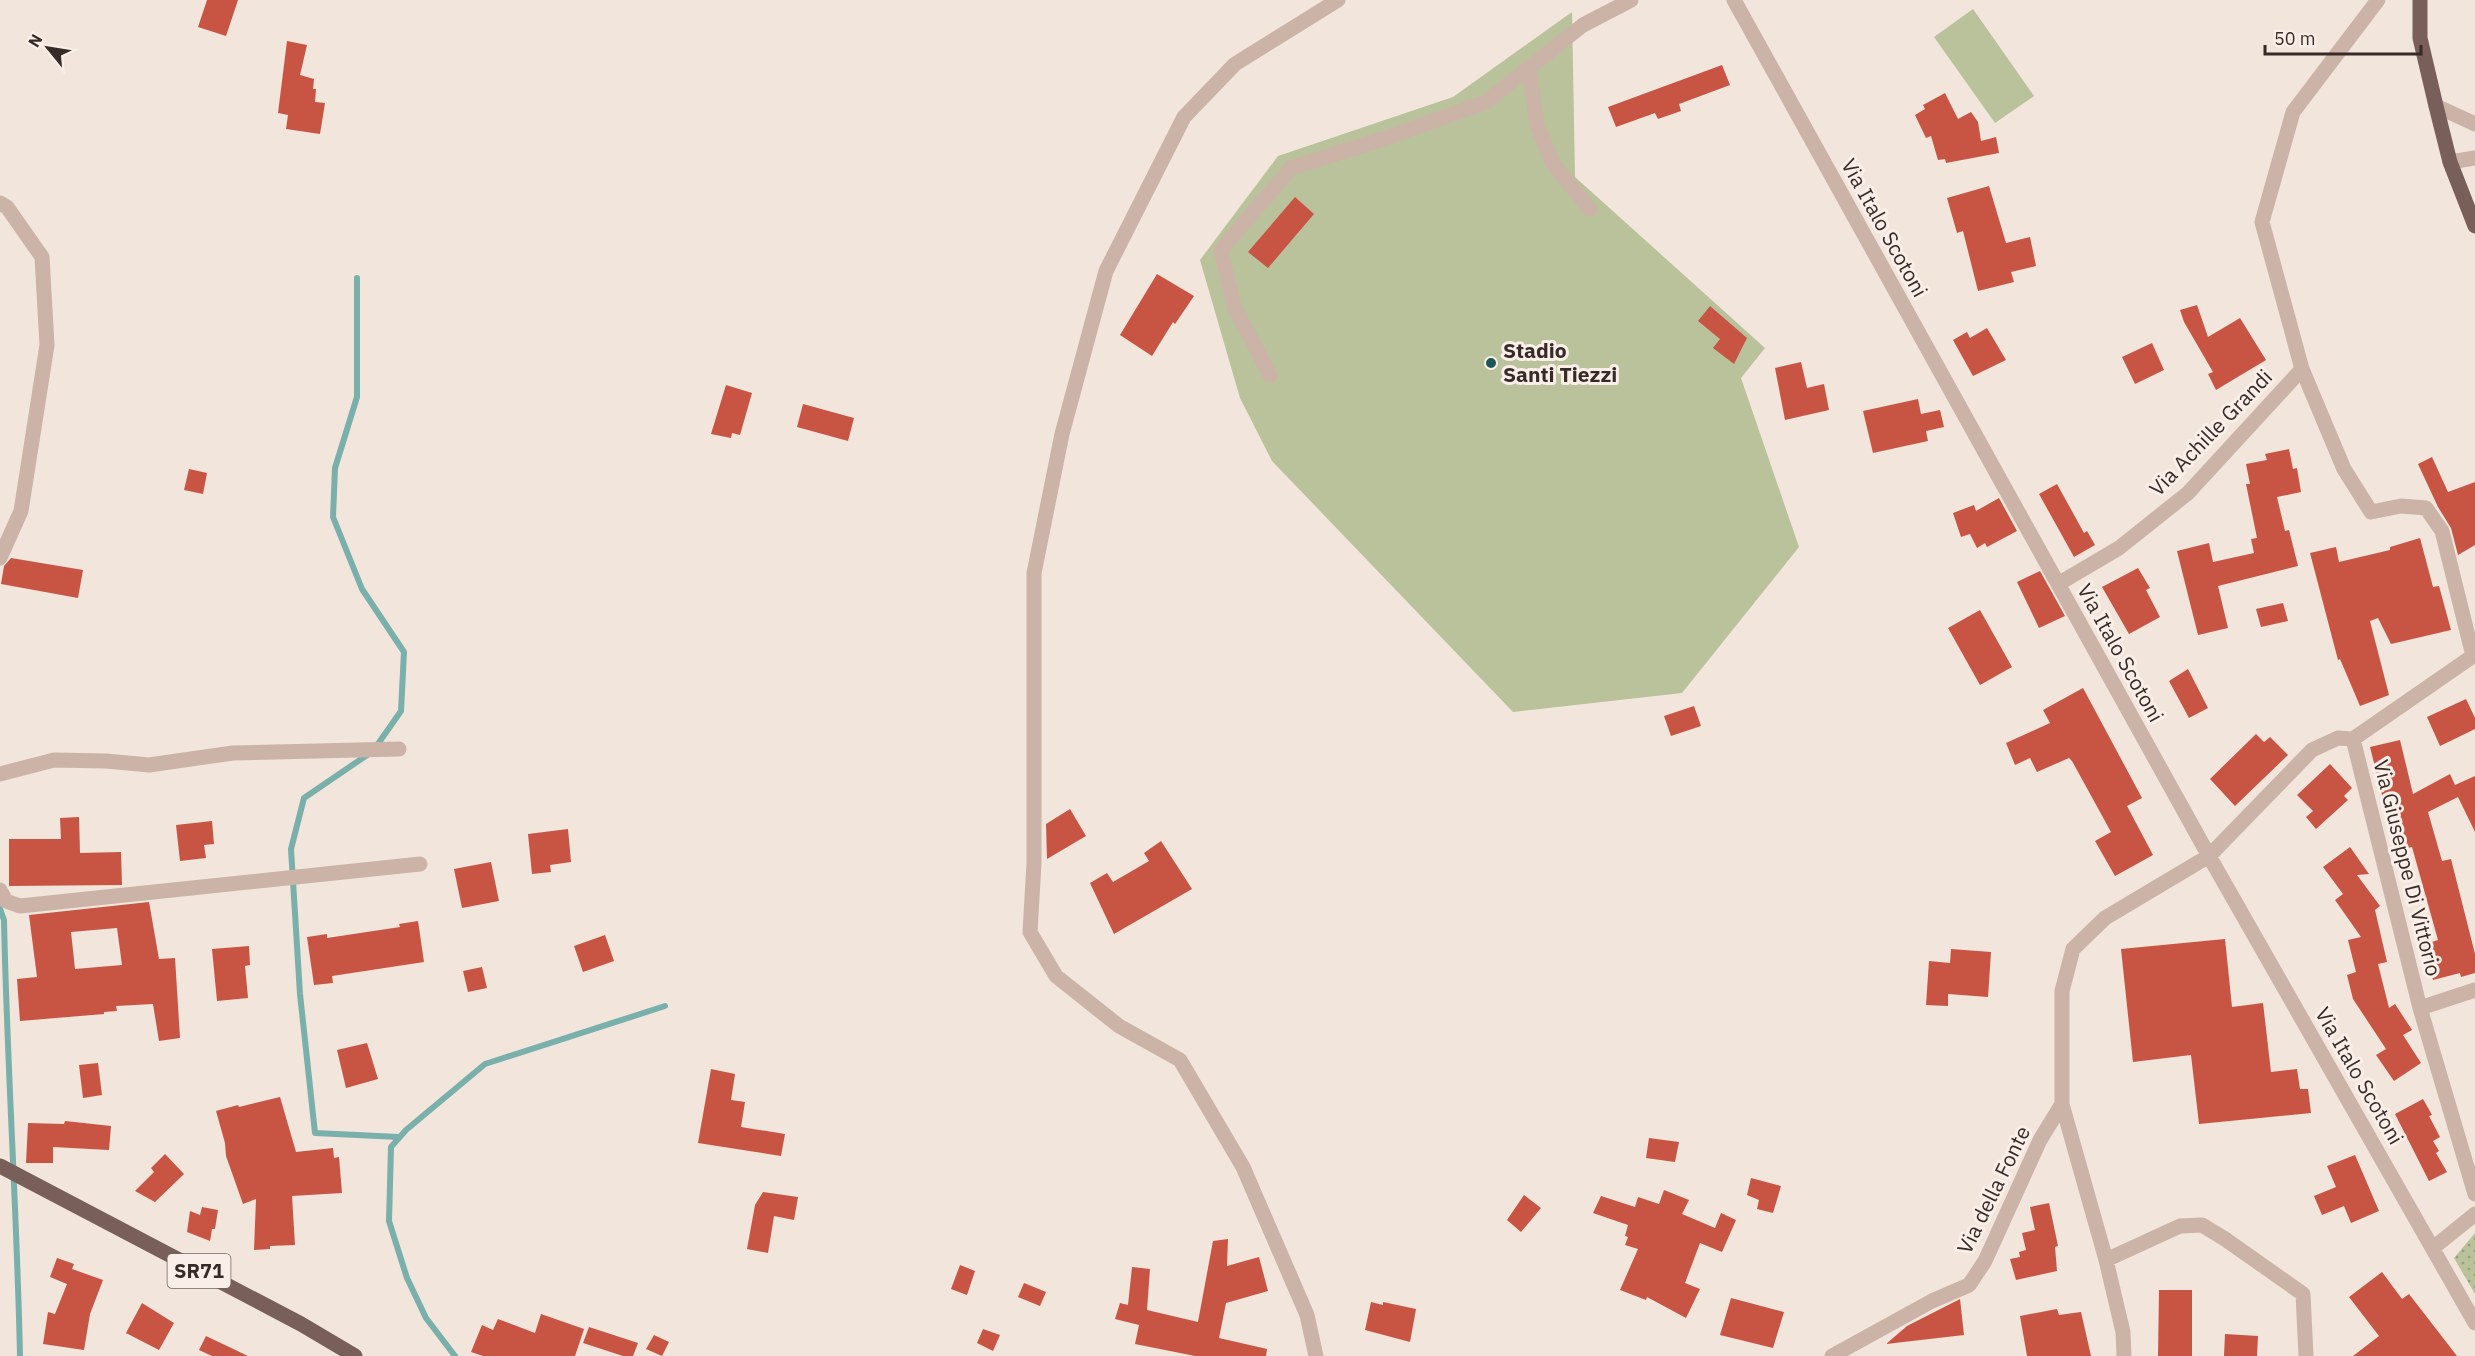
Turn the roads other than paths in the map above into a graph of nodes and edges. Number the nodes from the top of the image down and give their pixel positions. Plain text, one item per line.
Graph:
1 (1338, 0) edge
2 (1631, 0) edge
3 (1734, 0) edge
4 (2378, 0) edge
5 (2420, 0) edge
6 (1529, 68) junction
7 (2436, 106) junction
8 (2475, 124) edge
9 (2475, 158) edge
10 (2450, 162) junction
11 (0, 203) edge
12 (1590, 209) dead end
13 (2475, 226) edge
14 (2302, 369) junction
15 (1270, 375) dead end
16 (0, 558) edge
17 (2058, 584) junction
18 (2474, 659) edge
19 (2353, 739) junction
20 (399, 749) dead end
21 (0, 774) edge
22 (2209, 856) junction
23 (420, 864) dead end
24 (0, 890) edge
25 (2475, 990) edge
26 (2420, 1008) junction
27 (2062, 1104) junction
28 (0, 1166) edge
29 (2475, 1194) edge
30 (2475, 1214) edge
31 (2433, 1248) junction
32 (2106, 1260) junction
33 (2475, 1323) edge
34 (355, 1356) edge
35 (1316, 1356) edge
36 (1832, 1356) edge
37 (2124, 1356) edge
38 (2306, 1356) edge

1 - 35 street
2 - 6 street
3 - 17 street, Via Italo Scotoni
4 - 14 street, Via Achille Grandi
5 - 7 main road
6 - 12 street
6 - 15 street
7 - 8 street
7 - 10 main road
9 - 10 street
10 - 13 main road
11 - 16 street
14 - 17 street, Via Achille Grandi
14 - 18 street, Via Achille Grandi
17 - 22 street, Via Italo Scotoni
18 - 19 street, Via Achille Grandi
19 - 22 street, Via Achille Grandi
19 - 26 street, Via Giuseppe Di Vittorio
20 - 21 street
22 - 27 street, Via Achille Grandi
22 - 31 street, Via Italo Scotoni
23 - 24 street
25 - 26 street, Via Giuseppe Di Vittorio
26 - 29 street, Via Giuseppe Di Vittorio
27 - 32 street, Via Achille Grandi
27 - 36 street, Via della Fonte
28 - 34 main road, SR71
30 - 31 street
31 - 33 street, Via Italo Scotoni
32 - 37 street, Via Achille Grandi
32 - 38 street

